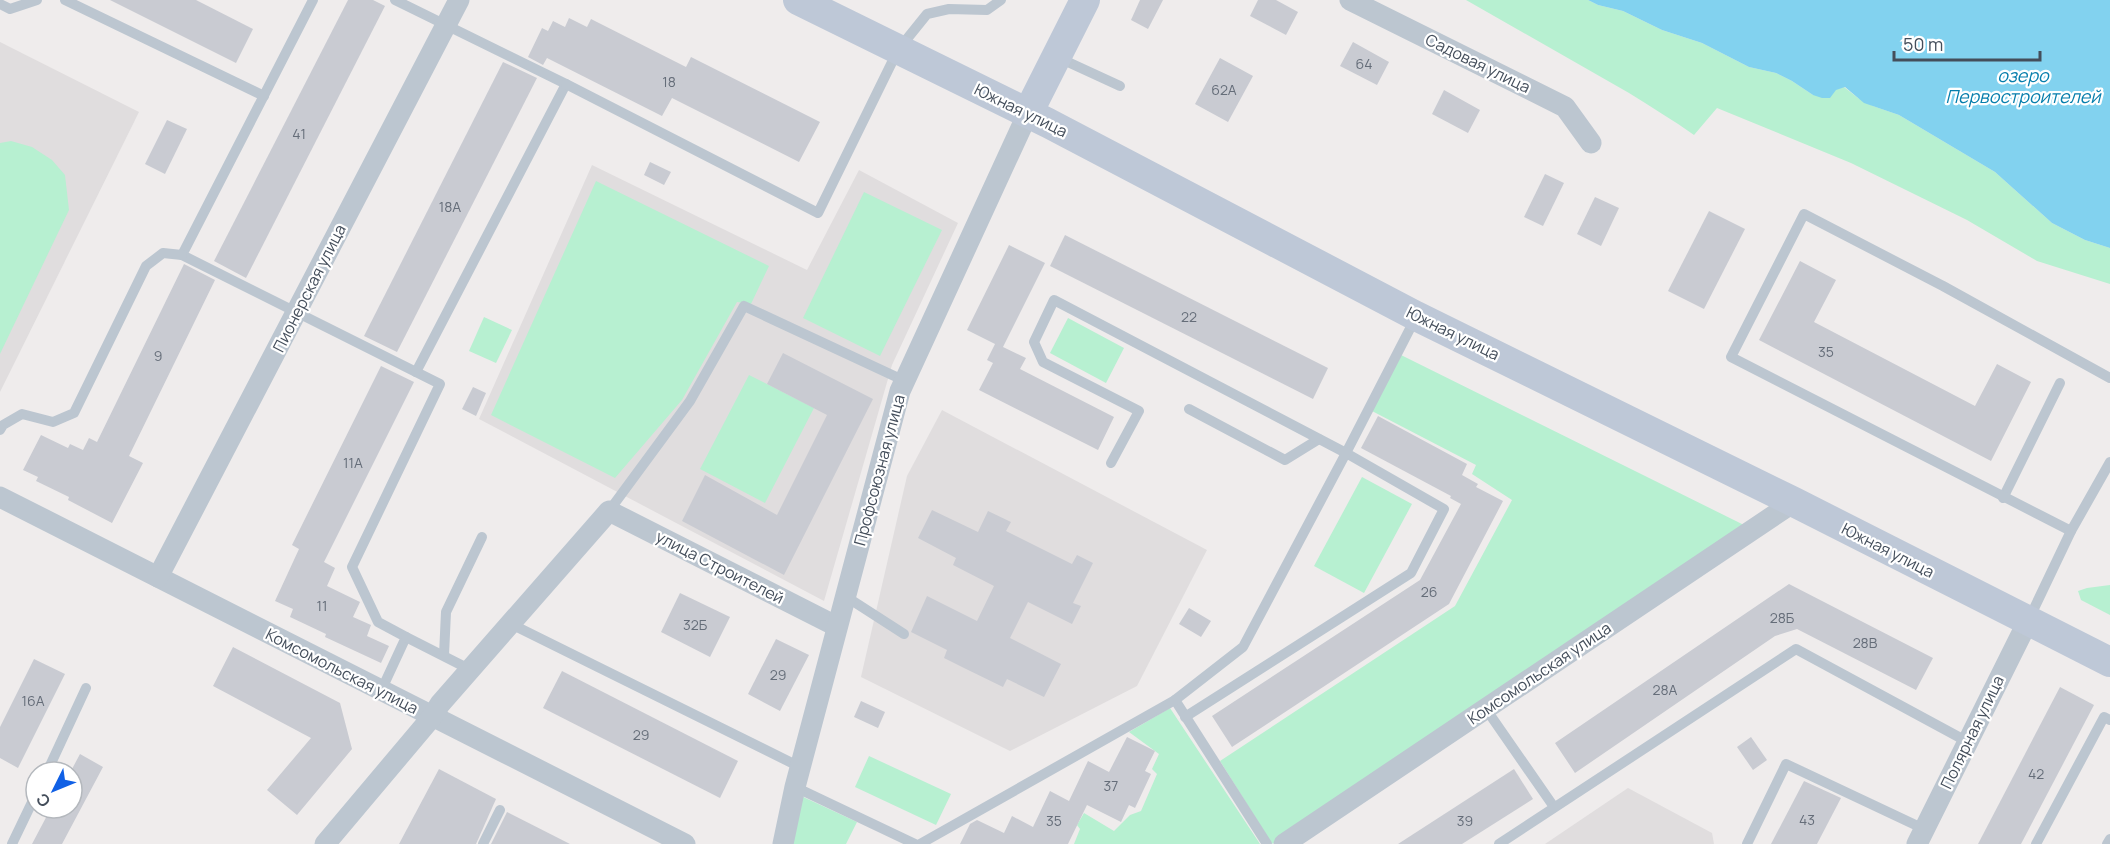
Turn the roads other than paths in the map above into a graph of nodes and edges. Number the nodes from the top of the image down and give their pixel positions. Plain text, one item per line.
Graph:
1 (37, 0) edge
2 (65, 0) edge
3 (313, 0) edge
4 (395, 0) edge
5 (459, 0) edge
6 (798, 0) edge
7 (1001, 0) edge
8 (1085, 0) edge
9 (1350, 0) edge
10 (0, 4) edge
11 (446, 25) junction
12 (898, 50) junction
13 (1056, 57) junction
14 (566, 84) junction
15 (1120, 86) dead end
16 (264, 96) junction
17 (1028, 113) junction
18 (1591, 143) dead end
19 (182, 255) junction
20 (297, 311) junction
21 (1416, 316) junction
22 (416, 372) junction
23 (2110, 378) edge
24 (905, 381) junction
25 (2060, 383) dead end
26 (1189, 409) dead end
27 (0, 430) edge
28 (1319, 439) junction
29 (1346, 453) junction
30 (2110, 462) edge
31 (1111, 463) dead end
32 (0, 497) edge
33 (2003, 498) junction
34 (1794, 502) junction
35 (609, 511) junction
36 (2071, 531) junction
37 (482, 537) dead end
38 (158, 577) junction
39 (845, 596) junction
40 (2028, 621) junction
41 (830, 623) dead end
42 (511, 624) junction
43 (904, 634) dead end
44 (406, 637) junction
45 (444, 655) junction
46 (2110, 662) edge
47 (471, 670) junction
48 (86, 688) dead end
49 (381, 691) junction
50 (1175, 700) junction
51 (1486, 709) junction
52 (432, 717) junction
53 (1185, 717) junction
54 (2110, 720) edge
55 (1968, 742) junction
56 (52, 760) edge
57 (798, 777) junction
58 (1554, 807) junction
59 (500, 810) dead end
60 (24, 819) edge
61 (1921, 837) edge
62 (2110, 839) edge
63 (1289, 843) edge
64 (12, 844) edge
65 (326, 844) edge
66 (483, 844) edge
67 (685, 844) edge
68 (783, 844) edge
69 (915, 844) edge
70 (920, 844) edge
71 (1267, 844) edge
72 (1499, 844) edge
73 (1747, 844) edge
74 (2036, 844) edge
75 (2107, 844) edge

1 - 10 lane
2 - 16 lane
3 - 16 lane
4 - 11 lane
5 - 11 street, Пионерская улица
6 - 12 main road, Южная улица
7 - 12 lane
8 - 13 main road
9 - 18 street, Садовая улица
11 - 14 lane
11 - 20 street, Пионерская улица
12 - 14 lane
12 - 17 main road, Южная улица
13 - 15 lane
13 - 17 main road
14 - 22 lane
16 - 19 lane
17 - 21 main road, Южная улица
17 - 24 street, Профсоюзная улица
19 - 20 lane
19 - 27 lane
20 - 22 lane
20 - 38 street, Пионерская улица
21 - 29 lane
21 - 34 main road, Южная улица
22 - 44 lane
23 - 33 lane
24 - 35 lane
24 - 39 street, Профсоюзная улица
25 - 33 lane
26 - 28 lane
28 - 29 lane
28 - 31 lane
29 - 50 lane
29 - 53 lane
30 - 36 lane
32 - 38 street, Комсомольская улица
33 - 36 lane
34 - 40 main road, Южная улица
34 - 51 street, Комсомольская улица
35 - 41 street, улица Строителей
35 - 42 street
36 - 40 lane
37 - 45 lane
38 - 49 street, Комсомольская улица
39 - 43 lane
39 - 57 street, Профсоюзная улица
40 - 46 main road, Южная улица
40 - 55 street, Полярная улица
42 - 47 street
42 - 57 lane
44 - 45 lane
44 - 49 lane
45 - 47 lane
47 - 52 street
48 - 56 lane
49 - 52 street, Комсомольская улица
50 - 53 lane
50 - 70 lane
51 - 58 lane
51 - 63 street, Комсомольская улица
52 - 65 street
52 - 67 street, Комсомольская улица
53 - 71 lane
54 - 74 lane
55 - 58 lane
55 - 61 street, Полярная улица
57 - 68 street, Профсоюзная улица
57 - 69 lane
58 - 72 lane
59 - 66 lane
60 - 64 lane
61 - 73 lane
62 - 75 lane

